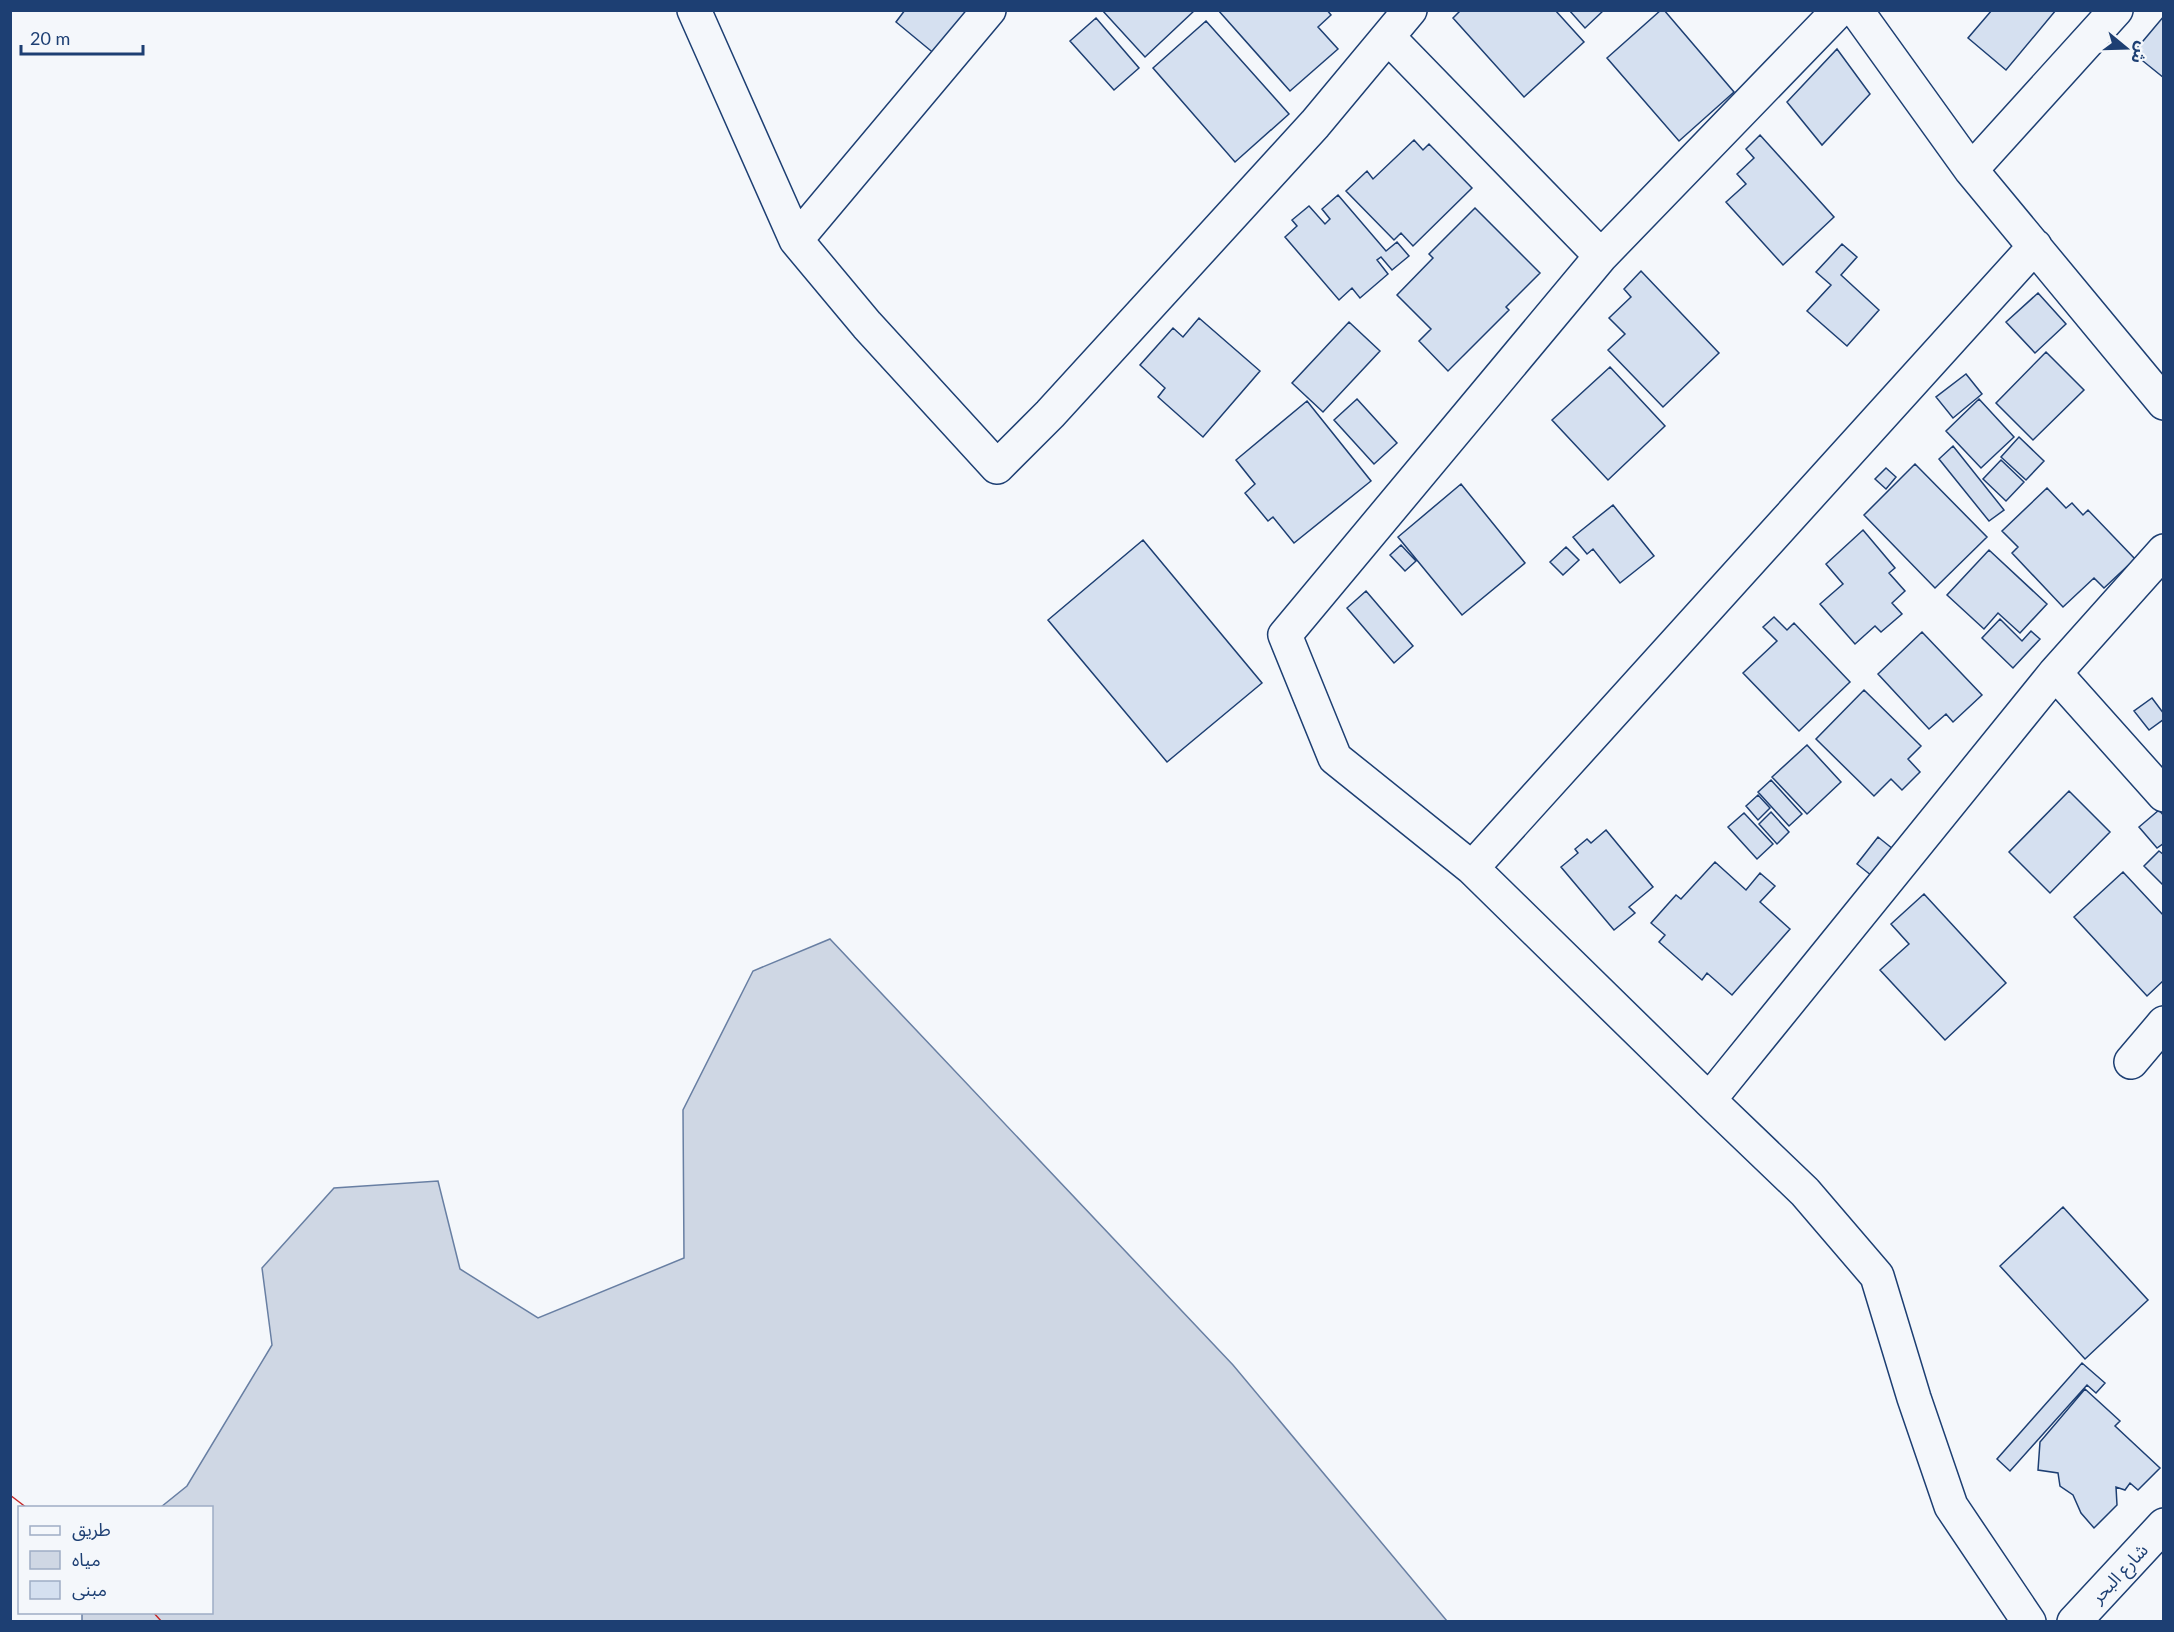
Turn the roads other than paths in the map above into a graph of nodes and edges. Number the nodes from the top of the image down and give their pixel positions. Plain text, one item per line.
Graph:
1 (694, 10) edge
2 (989, 10) edge
3 (1410, 10) edge
4 (1839, 10) edge
5 (1856, 10) edge
6 (2116, 10) edge
7 (1388, 37) junction
8 (1971, 170) junction
9 (796, 240) junction
10 (2035, 246) junction
11 (1601, 256) junction
12 (2159, 387) edge
13 (2163, 551) edge
14 (2055, 673) junction
15 (2163, 795) edge
16 (1472, 868) junction
17 (2163, 1023) edge
18 (2131, 1062) dead end
19 (1709, 1100) junction
20 (2163, 1525) edge
21 (2029, 1622) edge
22 (2074, 1622) edge

1 - 9 street
2 - 9 street
3 - 7 street
4 - 11 street
5 - 8 street
6 - 8 street
7 - 9 street
7 - 11 street
8 - 10 street
10 - 12 street
10 - 16 street
11 - 16 street
13 - 14 street
14 - 15 street
14 - 19 street
16 - 19 street
17 - 18 street
19 - 21 street
20 - 22 street, شارع البحر

